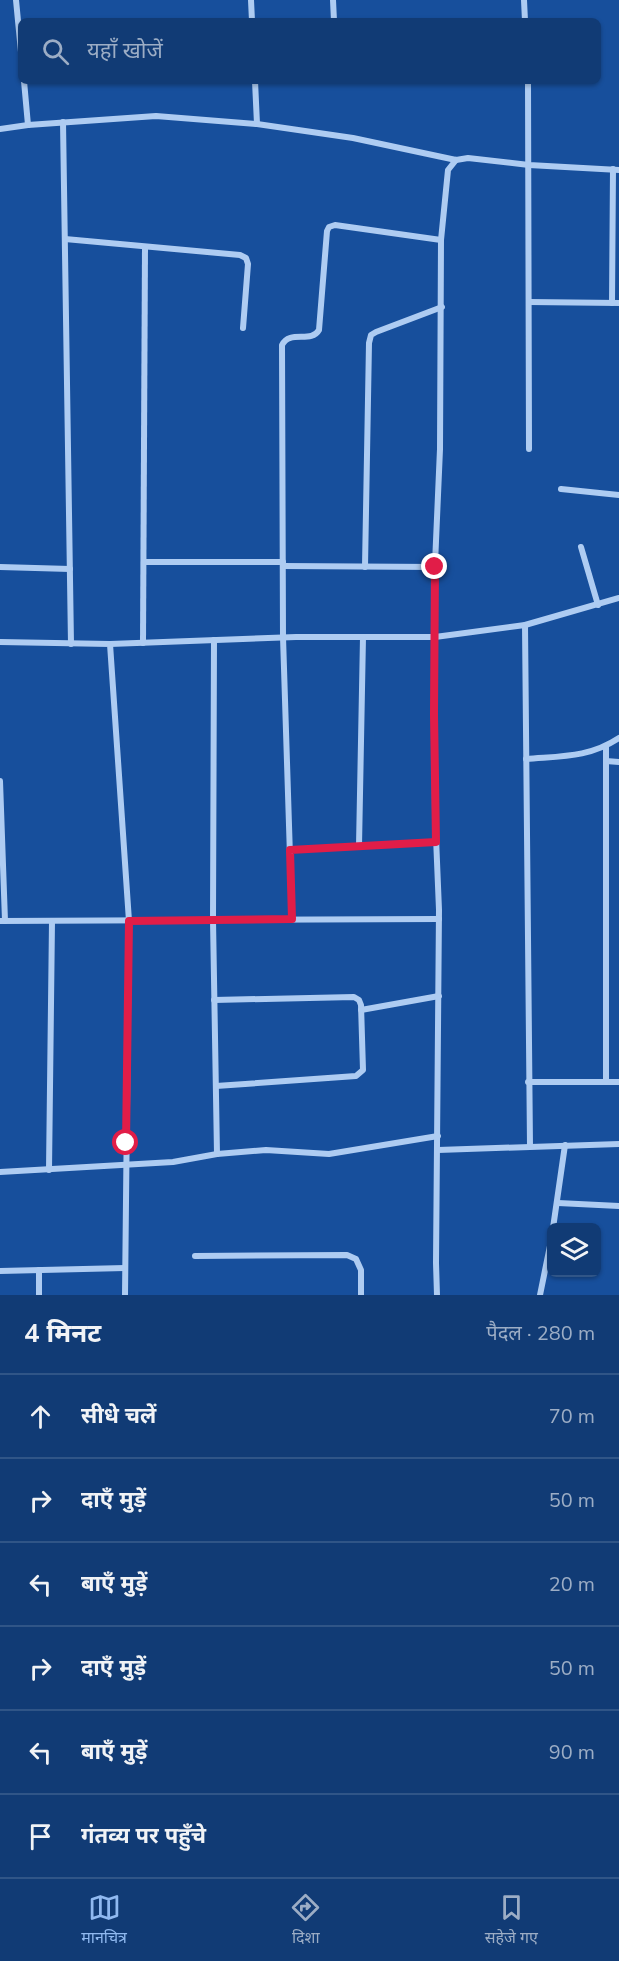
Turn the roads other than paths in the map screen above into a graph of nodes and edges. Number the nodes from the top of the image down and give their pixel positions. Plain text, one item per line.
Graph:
1 (16, 0) edge
2 (251, 0) edge
3 (333, 0) edge
4 (524, 0) edge
5 (252, 18) edge
6 (334, 18) edge
7 (525, 18) edge
8 (18, 21) edge
9 (24, 84) edge
10 (255, 84) edge
11 (528, 84) edge
12 (63, 122) junction
13 (28, 124) junction
14 (257, 124) junction
15 (0, 129) edge
16 (456, 160) junction
17 (529, 165) junction
18 (616, 170) edge
19 (65, 239) junction
20 (441, 240) junction
21 (145, 247) junction
22 (529, 302) junction
23 (616, 303) edge
24 (442, 307) junction
25 (243, 328) dead end
26 (529, 449) dead end
27 (561, 489) dead end
28 (619, 495) edge
29 (581, 547) dead end
30 (144, 562) junction
31 (283, 564) junction
32 (0, 567) edge
33 (365, 567) junction
34 (435, 567) junction
35 (70, 569) junction
36 (619, 598) edge
37 (598, 604) junction
38 (525, 625) junction
39 (283, 637) junction
40 (363, 637) junction
41 (435, 637) junction
42 (214, 640) junction
43 (0, 642) edge
44 (143, 643) junction
45 (71, 644) junction
46 (110, 644) junction
47 (619, 738) edge
48 (606, 747) junction
49 (526, 759) junction
50 (606, 761) junction
51 (619, 762) edge
52 (0, 781) edge
53 (436, 842) junction
54 (359, 846) junction
55 (290, 850) junction
56 (292, 919) junction
57 (439, 919) junction
58 (213, 920) junction
59 (2, 921) edge
60 (52, 921) junction
61 (129, 921) junction
62 (439, 996) junction
63 (214, 1000) junction
64 (361, 1010) junction
65 (528, 1082) junction
66 (606, 1082) junction
67 (619, 1082) edge
68 (216, 1086) junction
69 (438, 1136) junction
70 (619, 1144) edge
71 (565, 1145) junction
72 (530, 1146) junction
73 (438, 1150) junction
74 (217, 1154) junction
75 (125, 1165) junction
76 (50, 1170) junction
77 (0, 1172) edge
78 (558, 1203) junction
79 (619, 1206) edge
80 (554, 1223) edge
81 (195, 1256) dead end
82 (547, 1261) edge
83 (125, 1268) junction
84 (39, 1269) junction
85 (0, 1271) edge
86 (39, 1295) edge
87 (125, 1295) edge
88 (361, 1295) edge
89 (437, 1295) edge
90 (540, 1295) edge

1 - 8 street
2 - 5 street
3 - 6 street
4 - 7 street
9 - 13 street
10 - 14 street
11 - 17 street
12 - 13 street
12 - 14 street
12 - 19 street
13 - 15 street
14 - 16 street
16 - 17 street
16 - 20 street
17 - 18 street
17 - 22 street
18 - 23 street
19 - 21 street
19 - 35 street
20 - 24 street
20 - 31 street
21 - 25 street
21 - 30 street
22 - 23 street
22 - 26 street
24 - 33 street
24 - 34 street
27 - 28 street
29 - 37 street
30 - 31 street
30 - 44 street
31 - 33 street
31 - 39 street
32 - 35 street
33 - 34 street
34 - 41 street
35 - 45 street
36 - 37 street
37 - 38 street
38 - 41 street
38 - 49 street
39 - 40 street
39 - 42 street
39 - 55 street
40 - 41 street
40 - 54 street
41 - 53 street
42 - 44 street
42 - 58 street
43 - 45 street
44 - 46 street
45 - 46 street
46 - 61 street
47 - 48 street
48 - 49 street
48 - 50 street
49 - 65 street
50 - 51 street
50 - 66 street
52 - 59 street
53 - 54 street
53 - 57 street
54 - 55 street
55 - 56 street
56 - 57 street
56 - 58 street
57 - 62 street
58 - 61 street
58 - 63 street
59 - 60 street
60 - 61 street
60 - 76 street
61 - 75 street
62 - 64 street
62 - 69 street
63 - 64 street
63 - 68 street
64 - 68 street
65 - 66 street
65 - 72 street
66 - 67 street
68 - 74 street
69 - 73 street
69 - 74 street
70 - 71 street
71 - 72 street
71 - 78 street
72 - 73 street
73 - 89 street
74 - 75 street
75 - 76 street
75 - 83 street
76 - 77 street
78 - 79 street
78 - 80 street
81 - 88 street
82 - 90 street
83 - 84 street
83 - 87 street
84 - 85 street
84 - 86 street

